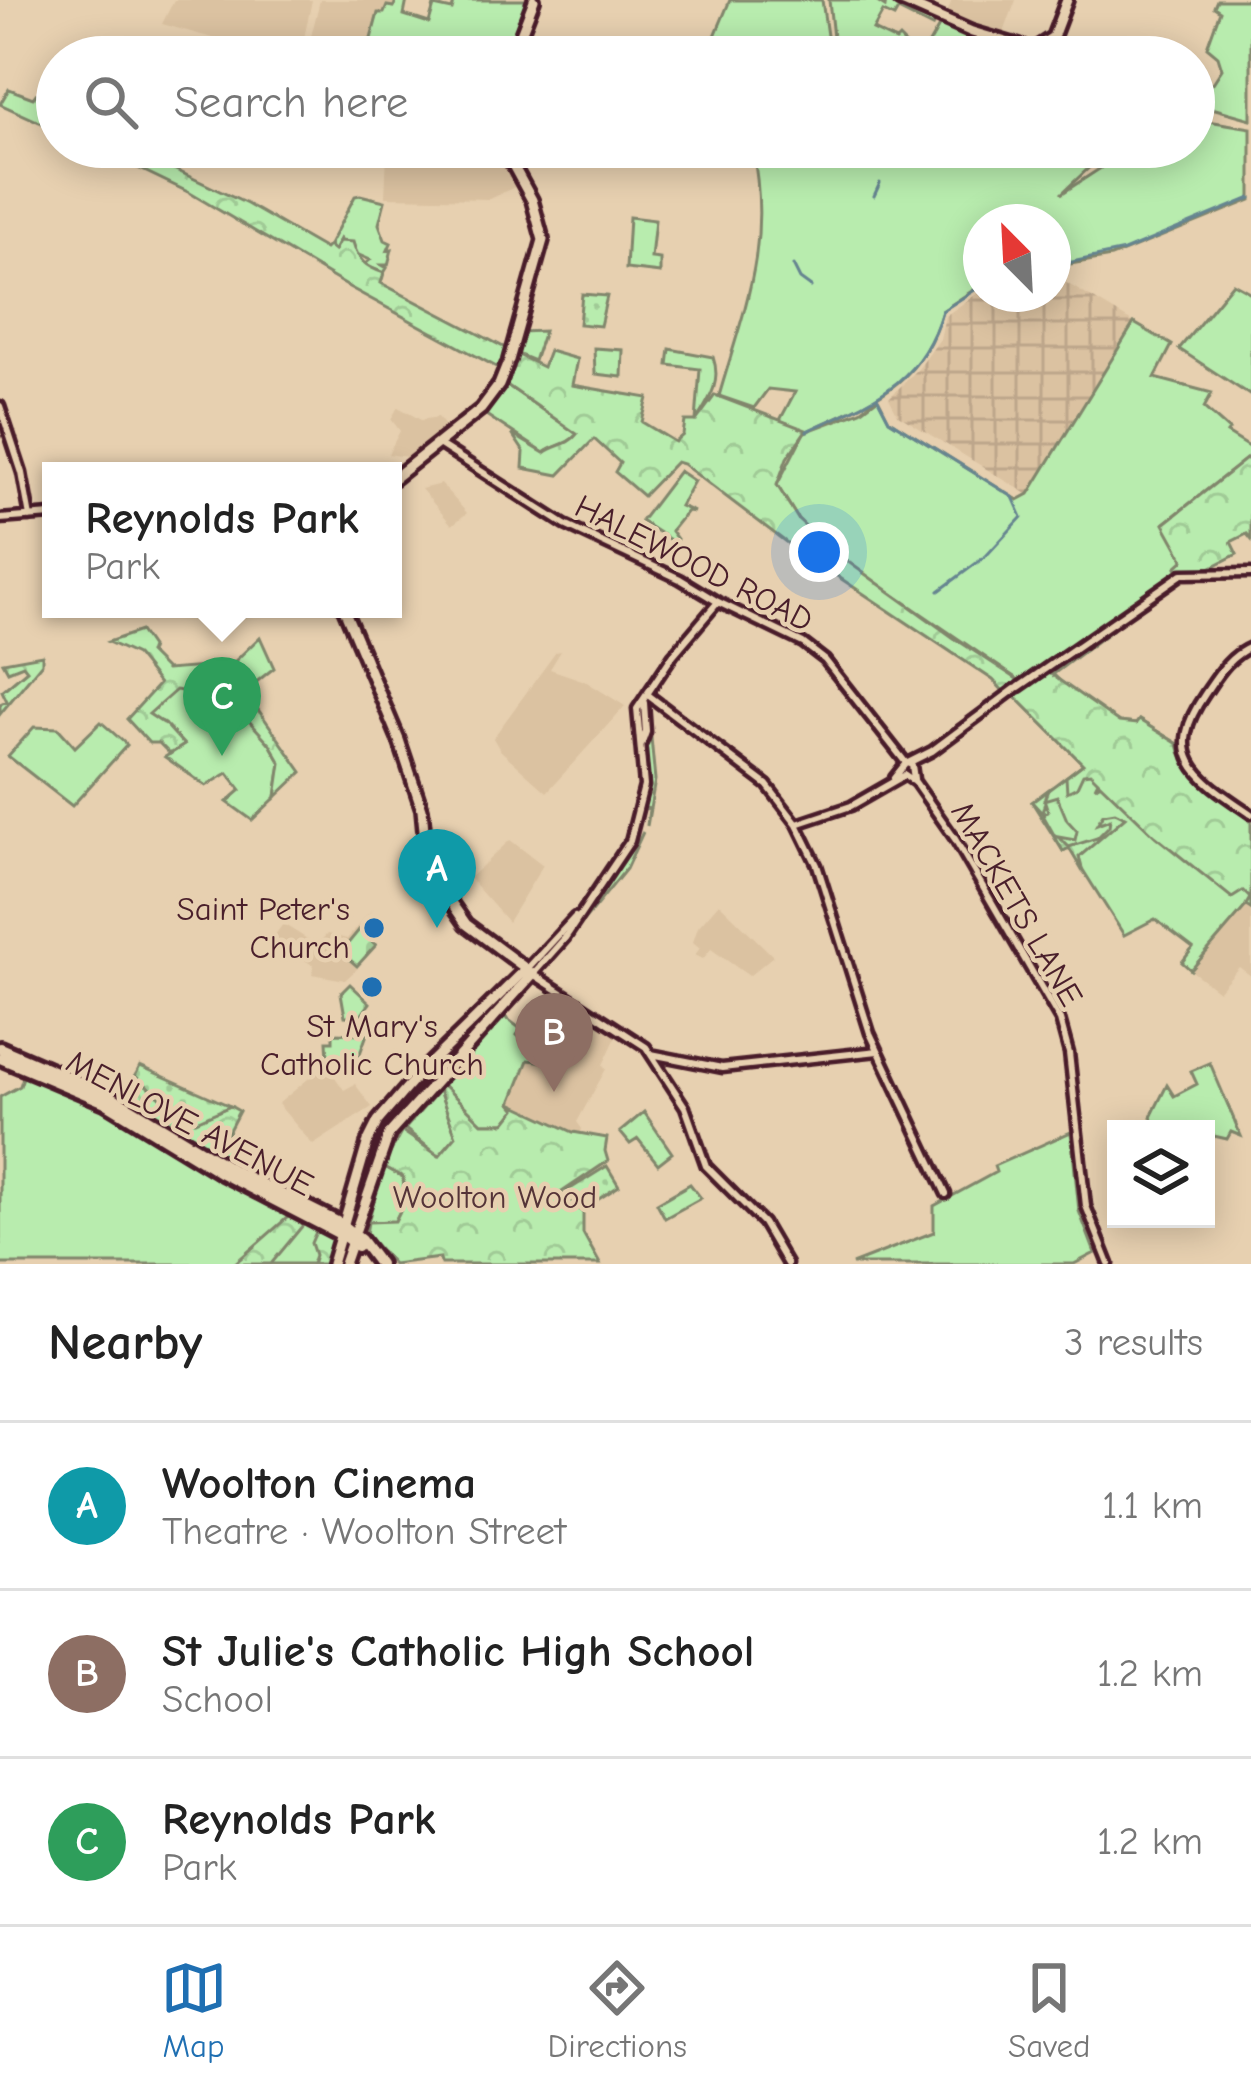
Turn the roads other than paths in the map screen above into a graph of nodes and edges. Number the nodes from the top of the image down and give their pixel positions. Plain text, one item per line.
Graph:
1 (534, 0) edge
2 (899, 0) edge
3 (1067, 0) edge
4 (520, 36) edge
5 (986, 36) edge
6 (1054, 36) edge
7 (514, 168) edge
8 (0, 406) edge
9 (440, 445) junction
10 (402, 471) edge
11 (42, 516) edge
12 (29, 517) junction
13 (0, 519) edge
14 (1251, 573) edge
15 (718, 602) junction
16 (348, 618) edge
17 (1251, 647) edge
18 (646, 697) junction
19 (906, 769) junction
20 (1251, 814) edge
21 (797, 824) junction
22 (533, 975) junction
23 (0, 1048) edge
24 (878, 1051) junction
25 (652, 1054) junction
26 (0, 1058) edge
27 (107, 1098) junction
28 (946, 1194) dead end
29 (347, 1238) edge
30 (332, 1264) edge
31 (370, 1264) edge
32 (379, 1264) edge
33 (787, 1264) edge
34 (1109, 1264) edge

1 - 4 main road
2 - 5 main road
3 - 6 main road
7 - 9 main road
8 - 12 street
9 - 10 main road
9 - 15 street, HALEWOOD ROAD
11 - 12 street
12 - 13 street
14 - 19 street
15 - 18 street
15 - 19 street, HALEWOOD ROAD
16 - 22 main road
17 - 20 street
18 - 21 street
18 - 22 street
19 - 21 street
19 - 34 street, MACKETS LANE
21 - 24 street
22 - 25 street
22 - 29 main road
22 - 29 main road
23 - 27 highway, MENLOVE AVENUE
24 - 25 street
24 - 28 street
25 - 33 street
26 - 27 highway, MENLOVE AVENUE
27 - 29 highway, MENLOVE AVENUE
29 - 30 main road
29 - 31 highway
29 - 32 highway

